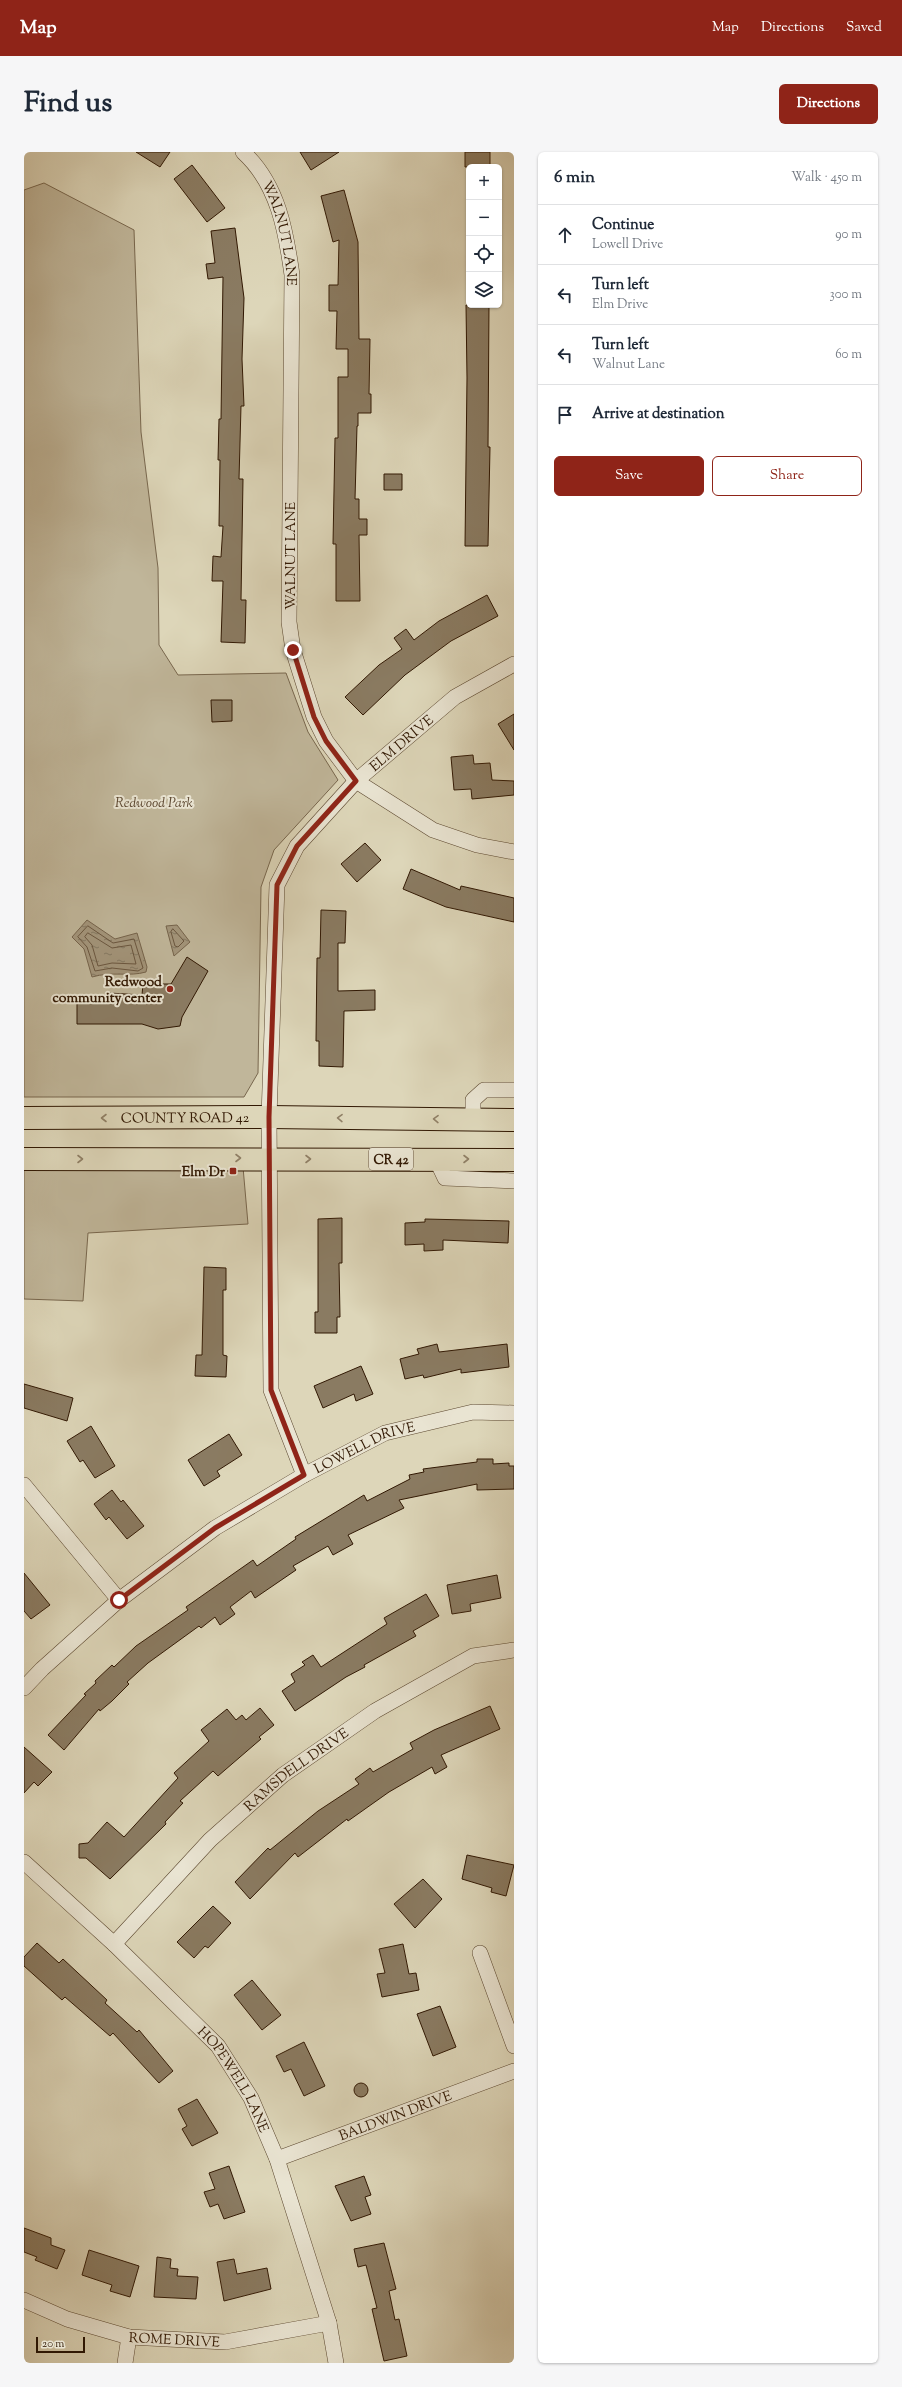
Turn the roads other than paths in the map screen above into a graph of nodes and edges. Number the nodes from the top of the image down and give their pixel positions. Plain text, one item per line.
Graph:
1 (243, 152) edge
2 (514, 664) edge
3 (356, 781) junction
4 (514, 852) edge
5 (514, 1090) edge
6 (269, 1117) junction
7 (24, 1118) edge
8 (473, 1119) junction
9 (514, 1120) edge
10 (269, 1158) junction
11 (24, 1159) edge
12 (436, 1159) junction
13 (514, 1160) edge
14 (514, 1181) edge
15 (514, 1412) edge
16 (304, 1475) junction
17 (24, 1485) edge
18 (119, 1600) junction
19 (514, 1650) edge
20 (24, 1688) edge
21 (24, 1862) edge
22 (114, 1944) junction
23 (480, 1953) dead end
24 (514, 2046) edge
25 (514, 2070) edge
26 (277, 2159) junction
27 (24, 2300) edge
28 (329, 2323) junction
29 (129, 2338) junction
30 (125, 2363) edge
31 (336, 2363) edge

1 - 3 street, WALNUT LANE
2 - 3 street, ELM DRIVE
3 - 4 street, WALNUT LANE
3 - 6 street, ELM DRIVE
5 - 8 street
6 -> 7 highway, COUNTY ROAD 42
8 -> 6 highway, COUNTY ROAD 42
6 - 10 street, ELM DRIVE
8 - 9 highway, COUNTY ROAD 42
11 -> 10 highway, CR 42
10 -> 12 highway, CR 42
10 - 16 street, ELM DRIVE
12 -> 13 highway, CR 42
12 - 14 street
15 - 16 street, LOWELL DRIVE
16 - 18 street, LOWELL DRIVE
17 - 18 street
18 - 20 street, LOWELL DRIVE
19 - 22 street, RAMSDELL DRIVE
21 - 22 street, HOPEWELL LANE
22 - 26 street, HOPEWELL LANE
23 - 24 street
25 - 26 street, BALDWIN DRIVE
26 - 28 street, HOPEWELL LANE
27 - 29 street, ROME DRIVE
28 - 29 street, ROME DRIVE
28 - 31 street, HOPEWELL LANE
29 - 30 street

